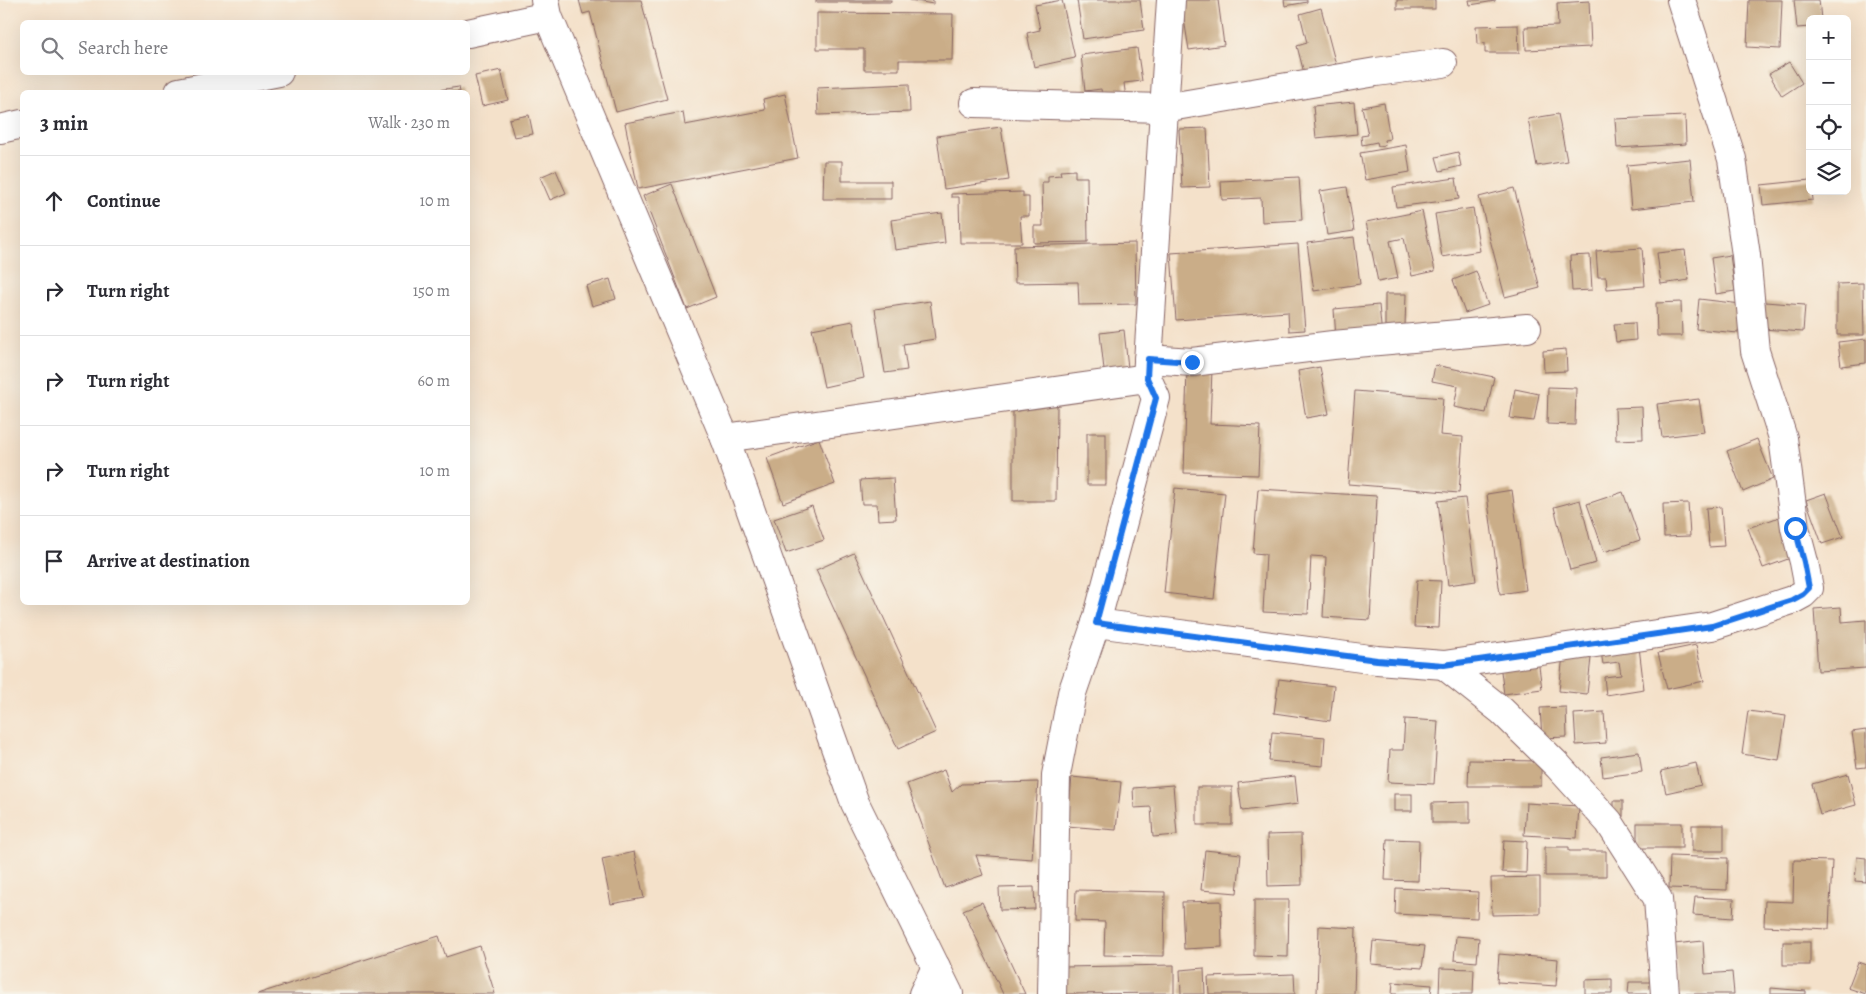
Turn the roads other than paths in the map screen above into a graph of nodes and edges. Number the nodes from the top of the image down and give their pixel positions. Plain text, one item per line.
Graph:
1 (1171, 0) edge
2 (1681, 0) edge
3 (546, 8) edge
4 (470, 32) edge
5 (1443, 63) dead end
6 (264, 75) edge
7 (189, 90) edge
8 (974, 103) dead end
9 (1164, 108) junction
10 (20, 124) edge
11 (0, 128) edge
12 (1527, 328) dead end
13 (1148, 368) junction
14 (725, 438) junction
15 (1096, 623) junction
16 (1444, 665) junction
17 (936, 967) junction
18 (923, 994) edge
19 (949, 994) edge
20 (1052, 994) edge
21 (1665, 994) edge

1 - 9 street
2 - 16 street
3 - 4 street
3 - 14 street
5 - 9 street
6 - 7 street
8 - 9 street
9 - 13 street
10 - 11 street
12 - 13 street
13 - 14 street
13 - 15 street
14 - 17 street
15 - 16 street
15 - 20 street
16 - 21 street
17 - 18 street
17 - 19 street

